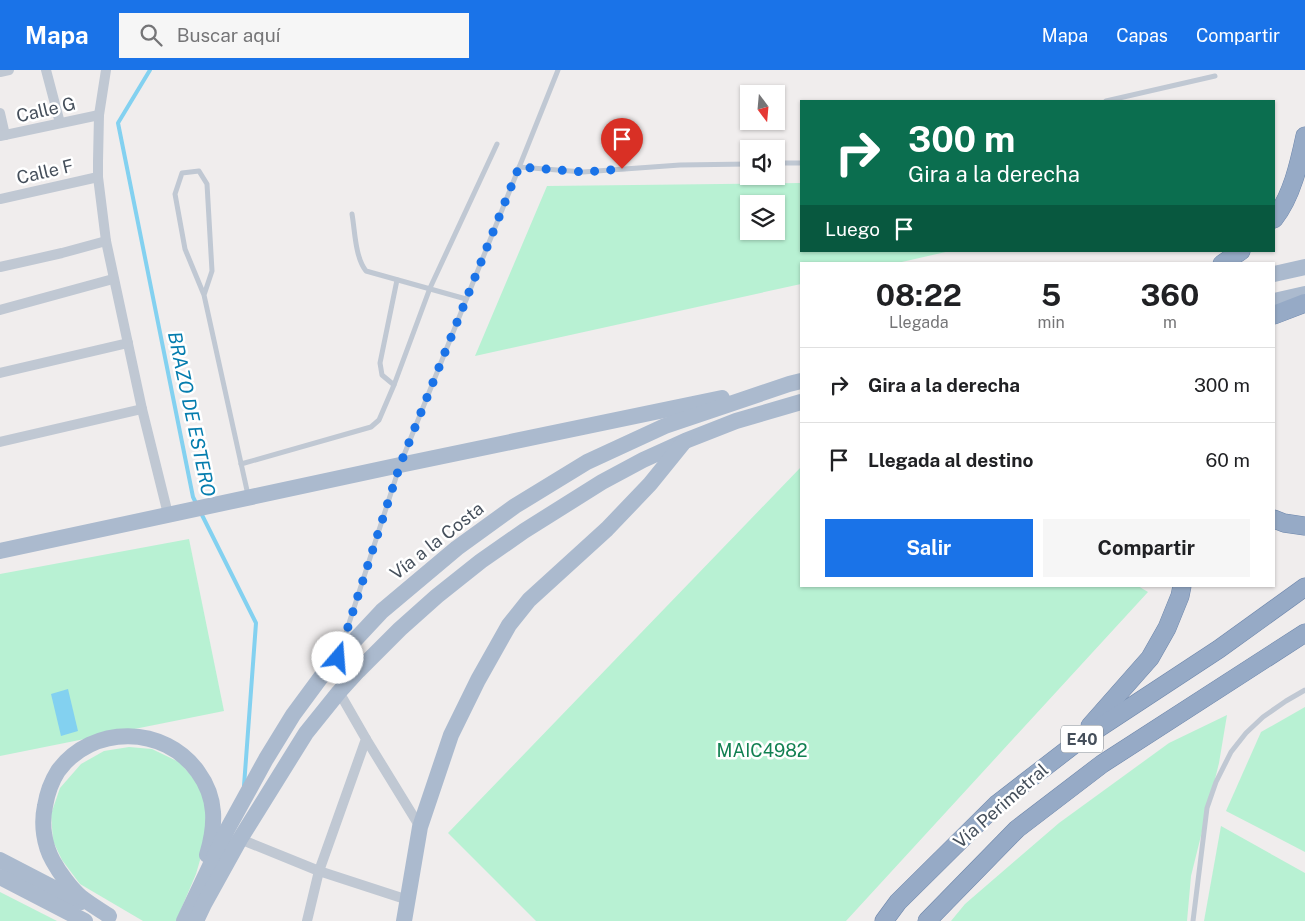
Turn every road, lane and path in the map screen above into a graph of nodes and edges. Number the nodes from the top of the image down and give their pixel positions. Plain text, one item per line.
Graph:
1 (9, 70) edge
2 (46, 70) edge
3 (106, 70) edge
4 (558, 70) edge
5 (0, 72) edge
6 (1215, 76) dead end
7 (1110, 100) edge
8 (0, 114) edge
9 (98, 115) junction
10 (60, 123) junction
11 (2, 136) edge
12 (1305, 136) edge
13 (497, 144) dead end
14 (785, 163) edge
15 (800, 163) edge
16 (740, 164) edge
17 (519, 167) junction
18 (98, 176) junction
19 (0, 199) edge
20 (352, 214) dead end
21 (1275, 217) edge
22 (106, 241) junction
23 (1240, 252) edge
24 (1225, 262) edge
25 (0, 267) edge
26 (1305, 267) edge
27 (1275, 274) edge
28 (113, 280) junction
29 (397, 280) junction
30 (430, 288) junction
31 (1305, 294) edge
32 (204, 295) junction
33 (466, 299) junction
34 (1275, 301) edge
35 (1305, 303) edge
36 (0, 310) edge
37 (1275, 315) edge
38 (128, 343) junction
39 (0, 373) edge
40 (795, 382) edge
41 (394, 385) junction
42 (800, 402) edge
43 (142, 409) junction
44 (685, 441) junction
45 (0, 442) edge
46 (241, 464) junction
47 (400, 465) junction
48 (248, 497) junction
49 (168, 514) junction
50 (1275, 519) edge
51 (1305, 526) edge
52 (0, 550) edge
53 (1182, 587) edge
54 (1305, 587) edge
55 (1305, 633) edge
56 (338, 658) junction
57 (1305, 690) edge
58 (338, 692) junction
59 (366, 739) junction
60 (1076, 743) junction
61 (420, 827) junction
62 (240, 839) junction
63 (0, 860) edge
64 (319, 871) junction
65 (0, 877) edge
66 (193, 900) junction
67 (408, 900) junction
68 (114, 919) edge
69 (85, 921) edge
70 (184, 921) edge
71 (196, 921) edge
72 (306, 921) edge
73 (404, 921) edge
74 (884, 921) edge
75 (926, 921) edge
76 (1193, 921) edge

1 - 5 street
2 - 10 street
3 - 9 street
4 - 17 lane
6 - 7 lane
8 - 11 street
9 - 10 street, Calle G
9 - 18 street
10 - 11 street, Calle G
12 - 21 highway
13 - 30 lane
14 - 15 lane
16 - 17 lane
17 - 33 lane
18 - 19 street, Calle F
18 - 22 street
20 - 29 lane
22 - 25 street
22 - 28 street
23 - 24 highway
26 - 27 main road
28 - 36 street
28 - 38 street
29 - 30 lane
29 - 41 lane
30 - 33 lane
30 - 41 lane
31 - 34 main road
32 - 32 lane
32 - 46 lane
33 - 47 lane
35 - 37 highway
38 - 39 street
38 - 43 street
40 - 47 main road
40 - 56 main road, Vía a la Costa
41 - 46 lane
42 - 44 main road
43 - 45 street
43 - 49 street
44 - 58 main road
44 - 61 main road
46 - 48 lane
47 - 48 main road
47 - 56 lane
48 - 49 main road
49 - 52 main road
50 - 51 highway
53 - 60 highway
54 - 60 highway, Vía Perimetral / E40
55 - 75 highway, Vía Perimetral / E40
56 - 66 main road, Vía a la Costa
57 - 76 lane
58 - 59 street
58 - 62 main road
59 - 61 street
59 - 64 street
60 - 74 highway, Vía Perimetral / E40
61 - 67 main road
62 - 64 street
62 - 71 main road
63 - 68 main road
64 - 67 street
64 - 72 street
65 - 69 main road
66 - 68 main road
66 - 70 main road, Vía a la Costa
67 - 73 main road

